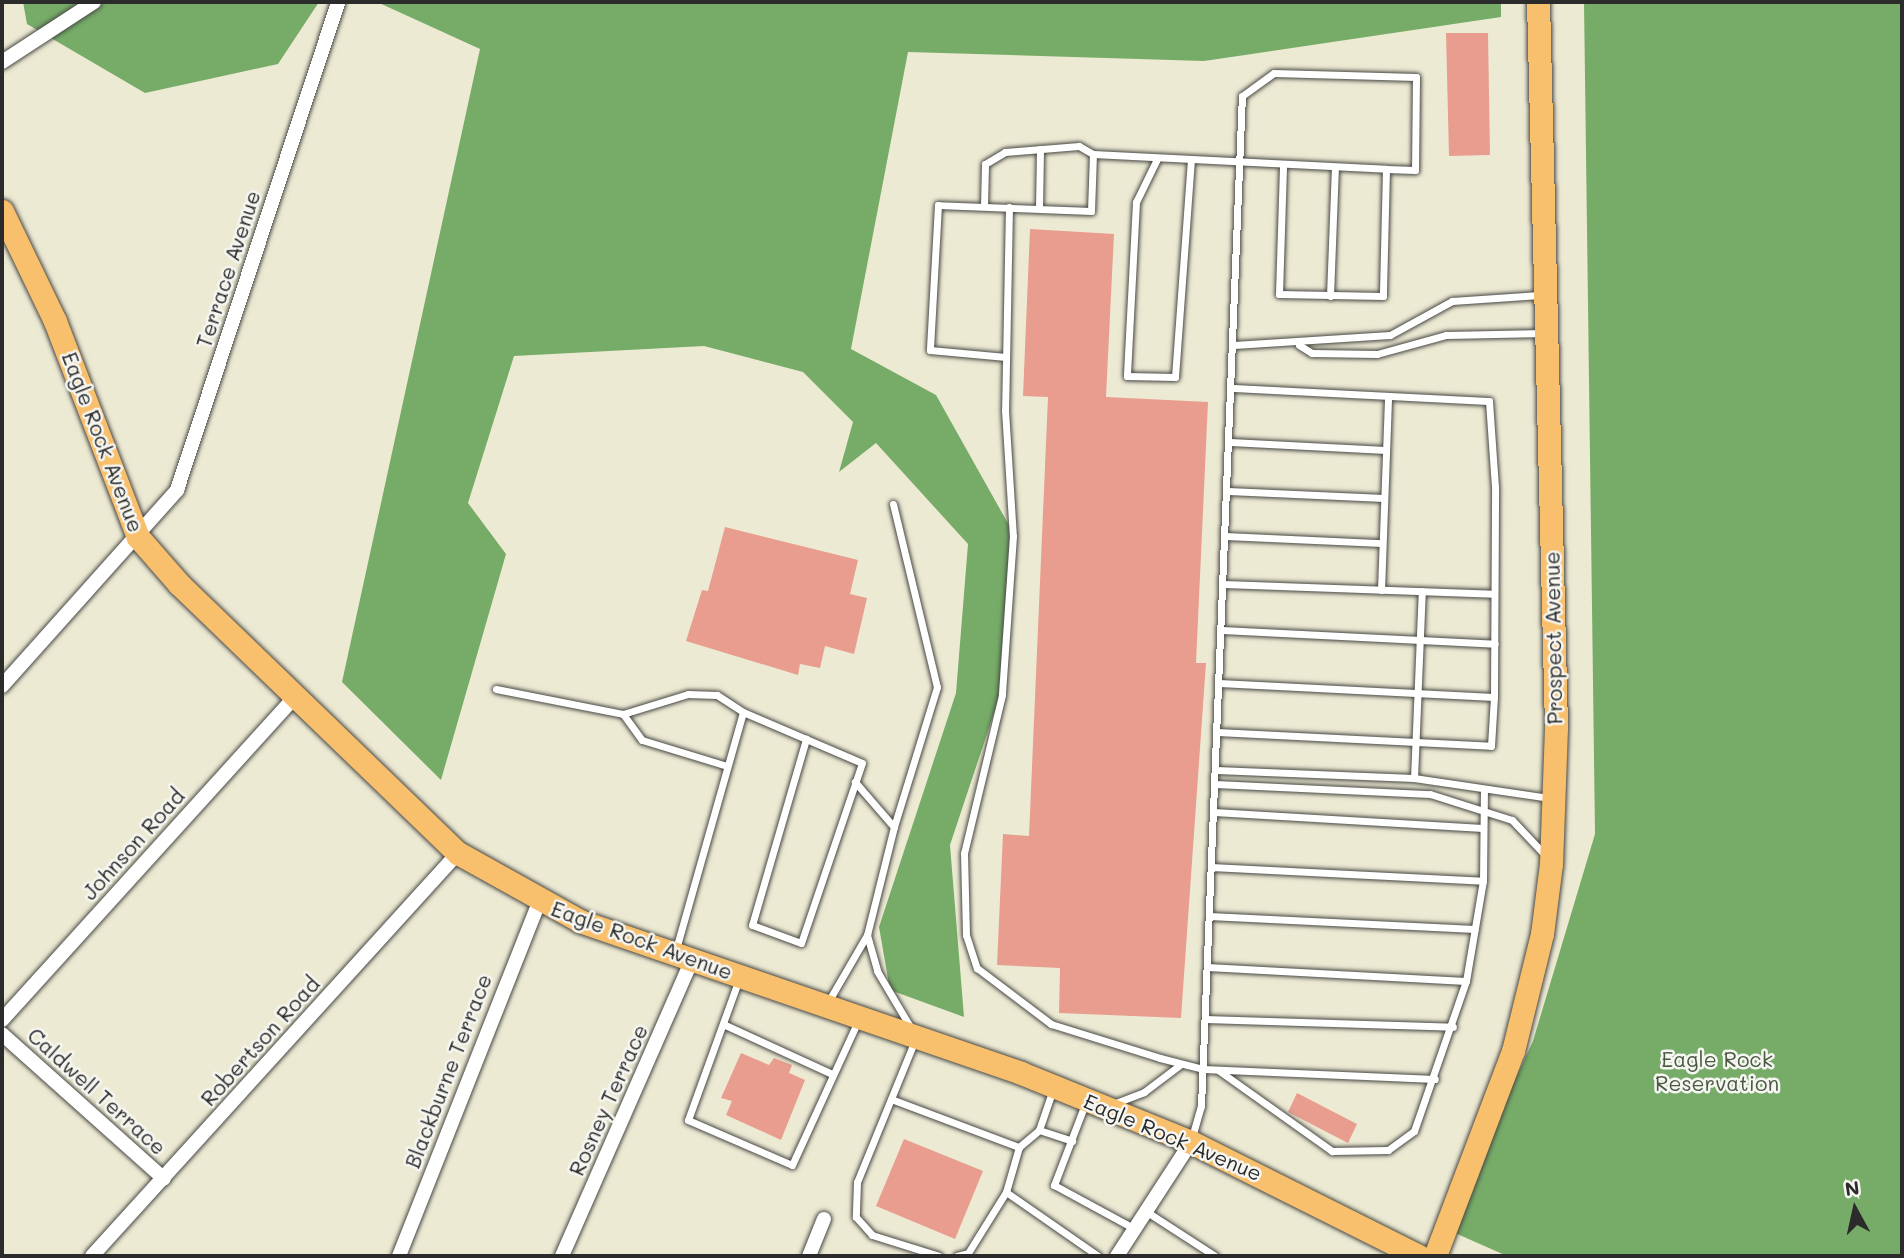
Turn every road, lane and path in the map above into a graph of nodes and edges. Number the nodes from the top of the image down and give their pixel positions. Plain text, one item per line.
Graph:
1 (94, 2) edge
2 (1538, 2) edge
3 (338, 3) edge
4 (2, 62) edge
5 (1040, 149) junction
6 (1093, 154) junction
7 (1157, 159) junction
8 (1191, 161) junction
9 (1243, 166) junction
10 (1283, 167) junction
11 (1335, 168) junction
12 (1386, 169) junction
13 (984, 206) junction
14 (1009, 208) junction
15 (1039, 208) junction
16 (2, 211) edge
17 (1545, 295) junction
18 (1330, 296) junction
19 (1546, 333) junction
20 (1234, 345) junction
21 (1299, 345) junction
22 (1006, 356) junction
23 (1232, 388) junction
24 (1388, 396) junction
25 (1230, 442) junction
26 (1386, 450) junction
27 (1228, 491) junction
28 (1384, 498) junction
29 (893, 504) dead end
30 (1225, 536) junction
31 (138, 537) junction
32 (1382, 543) junction
33 (1224, 583) junction
34 (1381, 590) junction
35 (1422, 592) junction
36 (1493, 594) junction
37 (1222, 630) junction
38 (1420, 641) junction
39 (1495, 645) junction
40 (1219, 683) junction
41 (2, 686) edge
42 (496, 689) dead end
43 (1418, 692) junction
44 (295, 697) junction
45 (1494, 697) junction
46 (743, 712) junction
47 (623, 714) junction
48 (1217, 732) junction
49 (806, 739) junction
50 (1415, 742) junction
51 (727, 766) junction
52 (1216, 770) junction
53 (1413, 778) junction
54 (855, 782) junction
55 (1215, 784) junction
56 (1484, 790) junction
57 (1554, 799) junction
58 (1484, 806) junction
59 (1214, 812) junction
60 (894, 827) junction
61 (1483, 828) junction
62 (458, 853) junction
63 (1551, 864) junction
64 (1212, 867) junction
65 (1483, 881) junction
66 (539, 902) junction
67 (1209, 916) junction
68 (1475, 929) junction
69 (867, 935) junction
70 (683, 957) junction
71 (1207, 967) junction
72 (740, 975) junction
73 (1466, 981) junction
74 (826, 1006) junction
75 (860, 1018) junction
76 (1205, 1019) junction
77 (2, 1020) edge
78 (723, 1024) junction
79 (1453, 1027) junction
80 (2, 1034) edge
81 (917, 1037) junction
82 (1181, 1064) junction
83 (1203, 1069) junction
84 (1217, 1069) junction
85 (832, 1074) junction
86 (1435, 1079) junction
87 (1054, 1086) junction
88 (891, 1099) junction
89 (1096, 1103) junction
90 (1039, 1130) junction
91 (1072, 1141) junction
92 (1191, 1142) junction
93 (1019, 1147) junction
94 (164, 1179) junction
95 (1006, 1192) junction
96 (1147, 1213) junction
97 (824, 1219) dead end
98 (1135, 1229) junction
99 (1202, 1253) edge
100 (92, 1256) edge
101 (399, 1256) edge
102 (562, 1256) edge
103 (809, 1256) edge
104 (939, 1256) edge
105 (957, 1256) edge
106 (1098, 1256) edge
107 (1117, 1256) edge
108 (1215, 1256) edge
109 (1419, 1256) edge
110 (1435, 1256) edge

1 - 4 street
2 - 17 main road, Prospect Avenue
3 - 31 street, Terrace Avenue
5 - 6 lane
5 - 13 lane
5 - 15 lane
6 - 7 lane
6 - 15 lane
7 - 8 lane
7 - 8 lane
8 - 9 lane
9 - 10 lane
9 - 12 lane
9 - 20 lane
10 - 11 lane
10 - 18 lane
11 - 12 lane
11 - 18 lane
12 - 18 lane
13 - 14 lane
13 - 22 lane
14 - 15 lane
14 - 22 lane
16 - 31 main road, Eagle Rock Avenue
17 - 19 main road, Prospect Avenue
17 - 21 lane
19 - 21 lane
19 - 57 main road, Prospect Avenue
20 - 21 lane
20 - 23 lane
22 - 82 lane
23 - 24 lane
23 - 25 lane
24 - 26 lane
24 - 36 lane
25 - 26 lane
25 - 27 lane
26 - 28 lane
27 - 28 lane
27 - 30 lane
28 - 32 lane
29 - 60 lane
30 - 32 lane
30 - 33 lane
31 - 41 street, Terrace Avenue
31 - 44 main road, Eagle Rock Avenue
32 - 34 lane
33 - 34 lane
33 - 37 lane
34 - 35 lane
35 - 36 lane
35 - 38 lane
36 - 39 lane
37 - 38 lane
37 - 40 lane
38 - 39 lane
38 - 43 lane
39 - 45 lane
40 - 43 lane
40 - 48 lane
42 - 47 lane
43 - 45 lane
43 - 50 lane
44 - 62 main road, Eagle Rock Avenue
44 - 77 street, Johnson Road
45 - 50 lane
46 - 47 lane
46 - 49 lane
46 - 51 lane
47 - 51 lane
48 - 50 lane
48 - 52 lane
49 - 54 lane
49 - 54 lane
50 - 53 lane
51 - 70 lane
52 - 53 lane
52 - 55 lane
53 - 56 lane
54 - 60 lane
55 - 58 lane
55 - 59 lane
56 - 57 lane
56 - 58 lane
57 - 63 main road, Prospect Avenue
58 - 61 lane
58 - 63 lane
59 - 61 lane
59 - 64 lane
60 - 69 lane
61 - 65 lane
62 - 66 main road, Eagle Rock Avenue
62 - 94 street, Robertson Road
63 - 110 main road, Prospect Avenue
64 - 65 lane
64 - 67 lane
65 - 68 lane
66 - 70 main road, Eagle Rock Avenue
66 - 101 street, Blackburne Terrace
67 - 68 lane
67 - 71 lane
68 - 73 lane
69 - 74 lane
69 - 81 lane
70 - 72 main road, Eagle Rock Avenue
70 - 102 street, Rosney Terrace
71 - 73 lane
71 - 76 lane
72 - 74 main road, Eagle Rock Avenue
72 - 78 lane
73 - 79 lane
74 - 75 main road, Eagle Rock Avenue
75 - 81 main road, Eagle Rock Avenue
75 - 85 lane
76 - 79 lane
76 - 83 lane
78 - 85 lane
78 - 85 lane
79 - 86 lane
80 - 94 street, Caldwell Terrace
81 - 87 main road, Eagle Rock Avenue
81 - 88 lane
82 - 83 lane
82 - 89 lane
83 - 84 lane
83 - 92 lane
84 - 86 lane
84 - 86 lane
87 - 89 main road, Eagle Rock Avenue
87 - 90 lane
88 - 93 lane
88 - 104 lane
89 - 91 lane
89 - 92 main road, Eagle Rock Avenue
90 - 91 lane
90 - 93 lane
91 - 98 lane
92 - 96 street
92 - 109 main road, Eagle Rock Avenue
93 - 95 lane
94 - 100 street, Robertson Road
95 - 105 lane
95 - 106 lane
96 - 98 street
96 - 99 lane
97 - 103 street
98 - 107 street
99 - 108 lane

